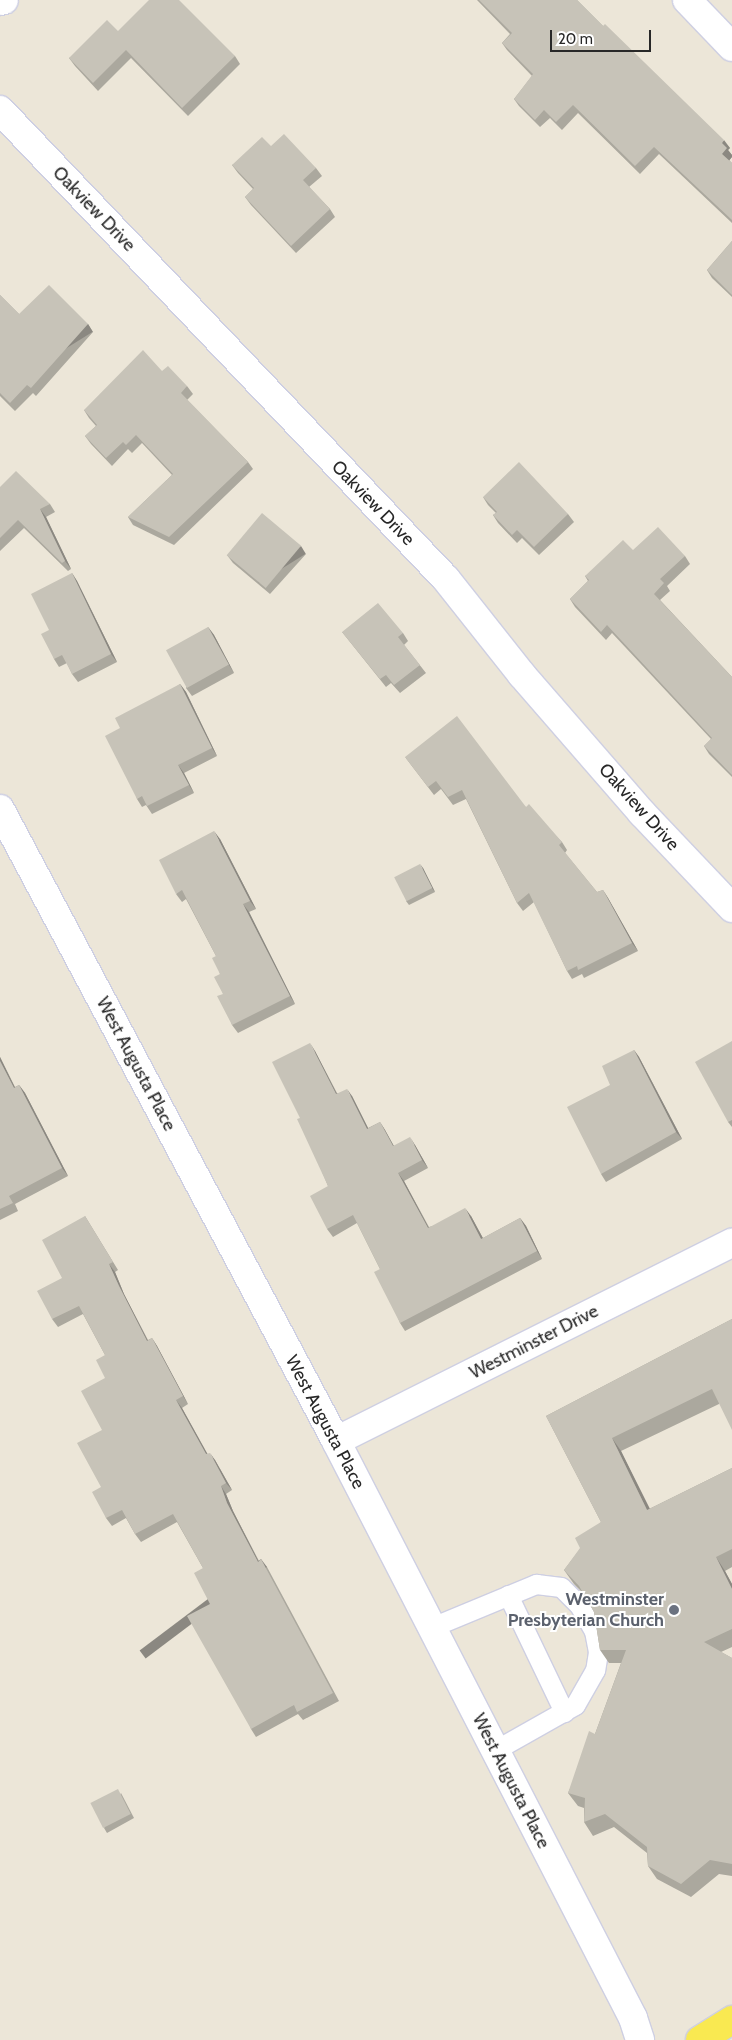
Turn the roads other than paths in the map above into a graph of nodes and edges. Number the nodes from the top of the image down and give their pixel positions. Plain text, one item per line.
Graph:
1 (688, 0) edge
2 (732, 46) edge
3 (0, 110) edge
4 (0, 809) edge
5 (732, 908) edge
6 (732, 1242) edge
7 (336, 1441) junction
8 (508, 1594) junction
9 (432, 1627) junction
10 (564, 1712) junction
11 (495, 1750) junction
12 (732, 2020) edge
13 (640, 2040) edge
14 (700, 2040) edge

1 - 2 street
3 - 5 street, Oakview Drive
4 - 7 street, West Augusta Place
6 - 7 street, Westminster Drive
7 - 9 street, West Augusta Place
8 - 9 lane
8 - 10 lane
8 - 10 lane
9 - 11 street, West Augusta Place
10 - 11 lane
11 - 13 street, West Augusta Place
12 - 14 main road

